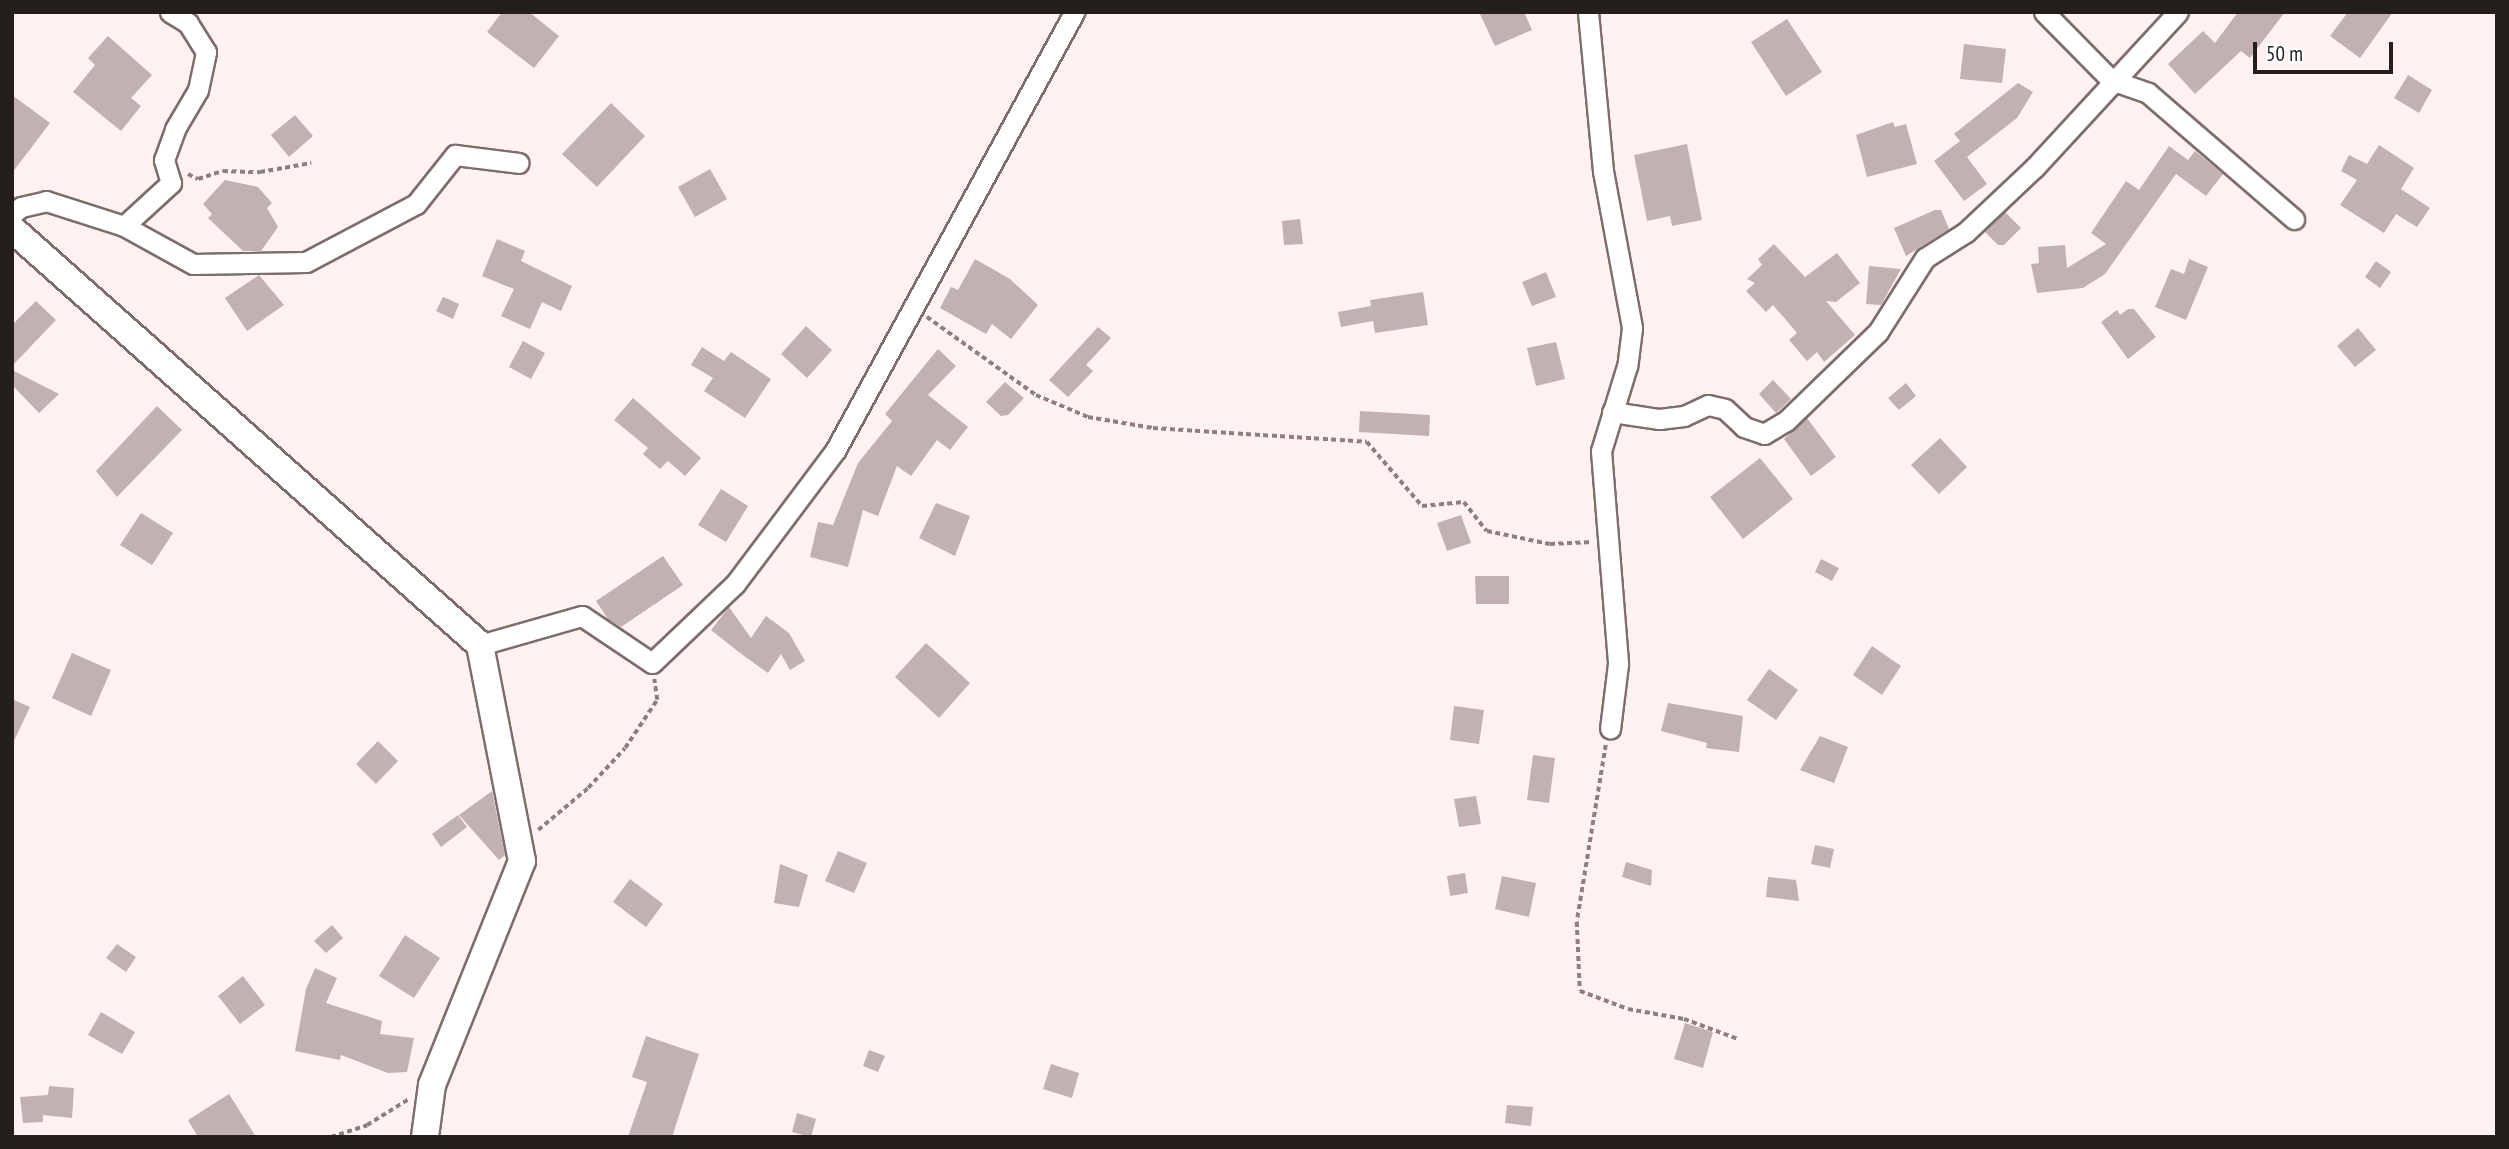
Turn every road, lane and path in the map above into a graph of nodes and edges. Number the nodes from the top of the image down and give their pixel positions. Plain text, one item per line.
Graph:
1 (170, 12) edge
2 (1074, 12) edge
3 (1588, 12) edge
4 (2043, 12) edge
5 (2178, 12) edge
6 (2111, 80) junction
7 (164, 160) junction
8 (312, 163) dead end
9 (519, 163) dead end
10 (12, 214) edge
11 (2294, 219) dead end
12 (124, 226) junction
13 (12, 229) edge
14 (914, 308) junction
15 (1612, 412) junction
16 (1607, 542) junction
17 (480, 645) junction
18 (652, 663) junction
19 (1610, 729) joint
20 (520, 846) junction
21 (1738, 1038) dead end
22 (432, 1085) junction
23 (331, 1137) edge
24 (425, 1137) edge

1 - 7 street
2 - 14 street
3 - 15 street
4 - 6 street
5 - 6 street
6 - 11 street
6 - 15 street
7 - 8 path
7 - 12 street
9 - 12 street
10 - 12 street
13 - 17 street
14 - 16 path
14 - 18 street
15 - 16 street
16 - 19 street
17 - 18 street
17 - 20 street
18 - 20 path
19 - 21 path
20 - 22 street
22 - 23 path
22 - 24 street

